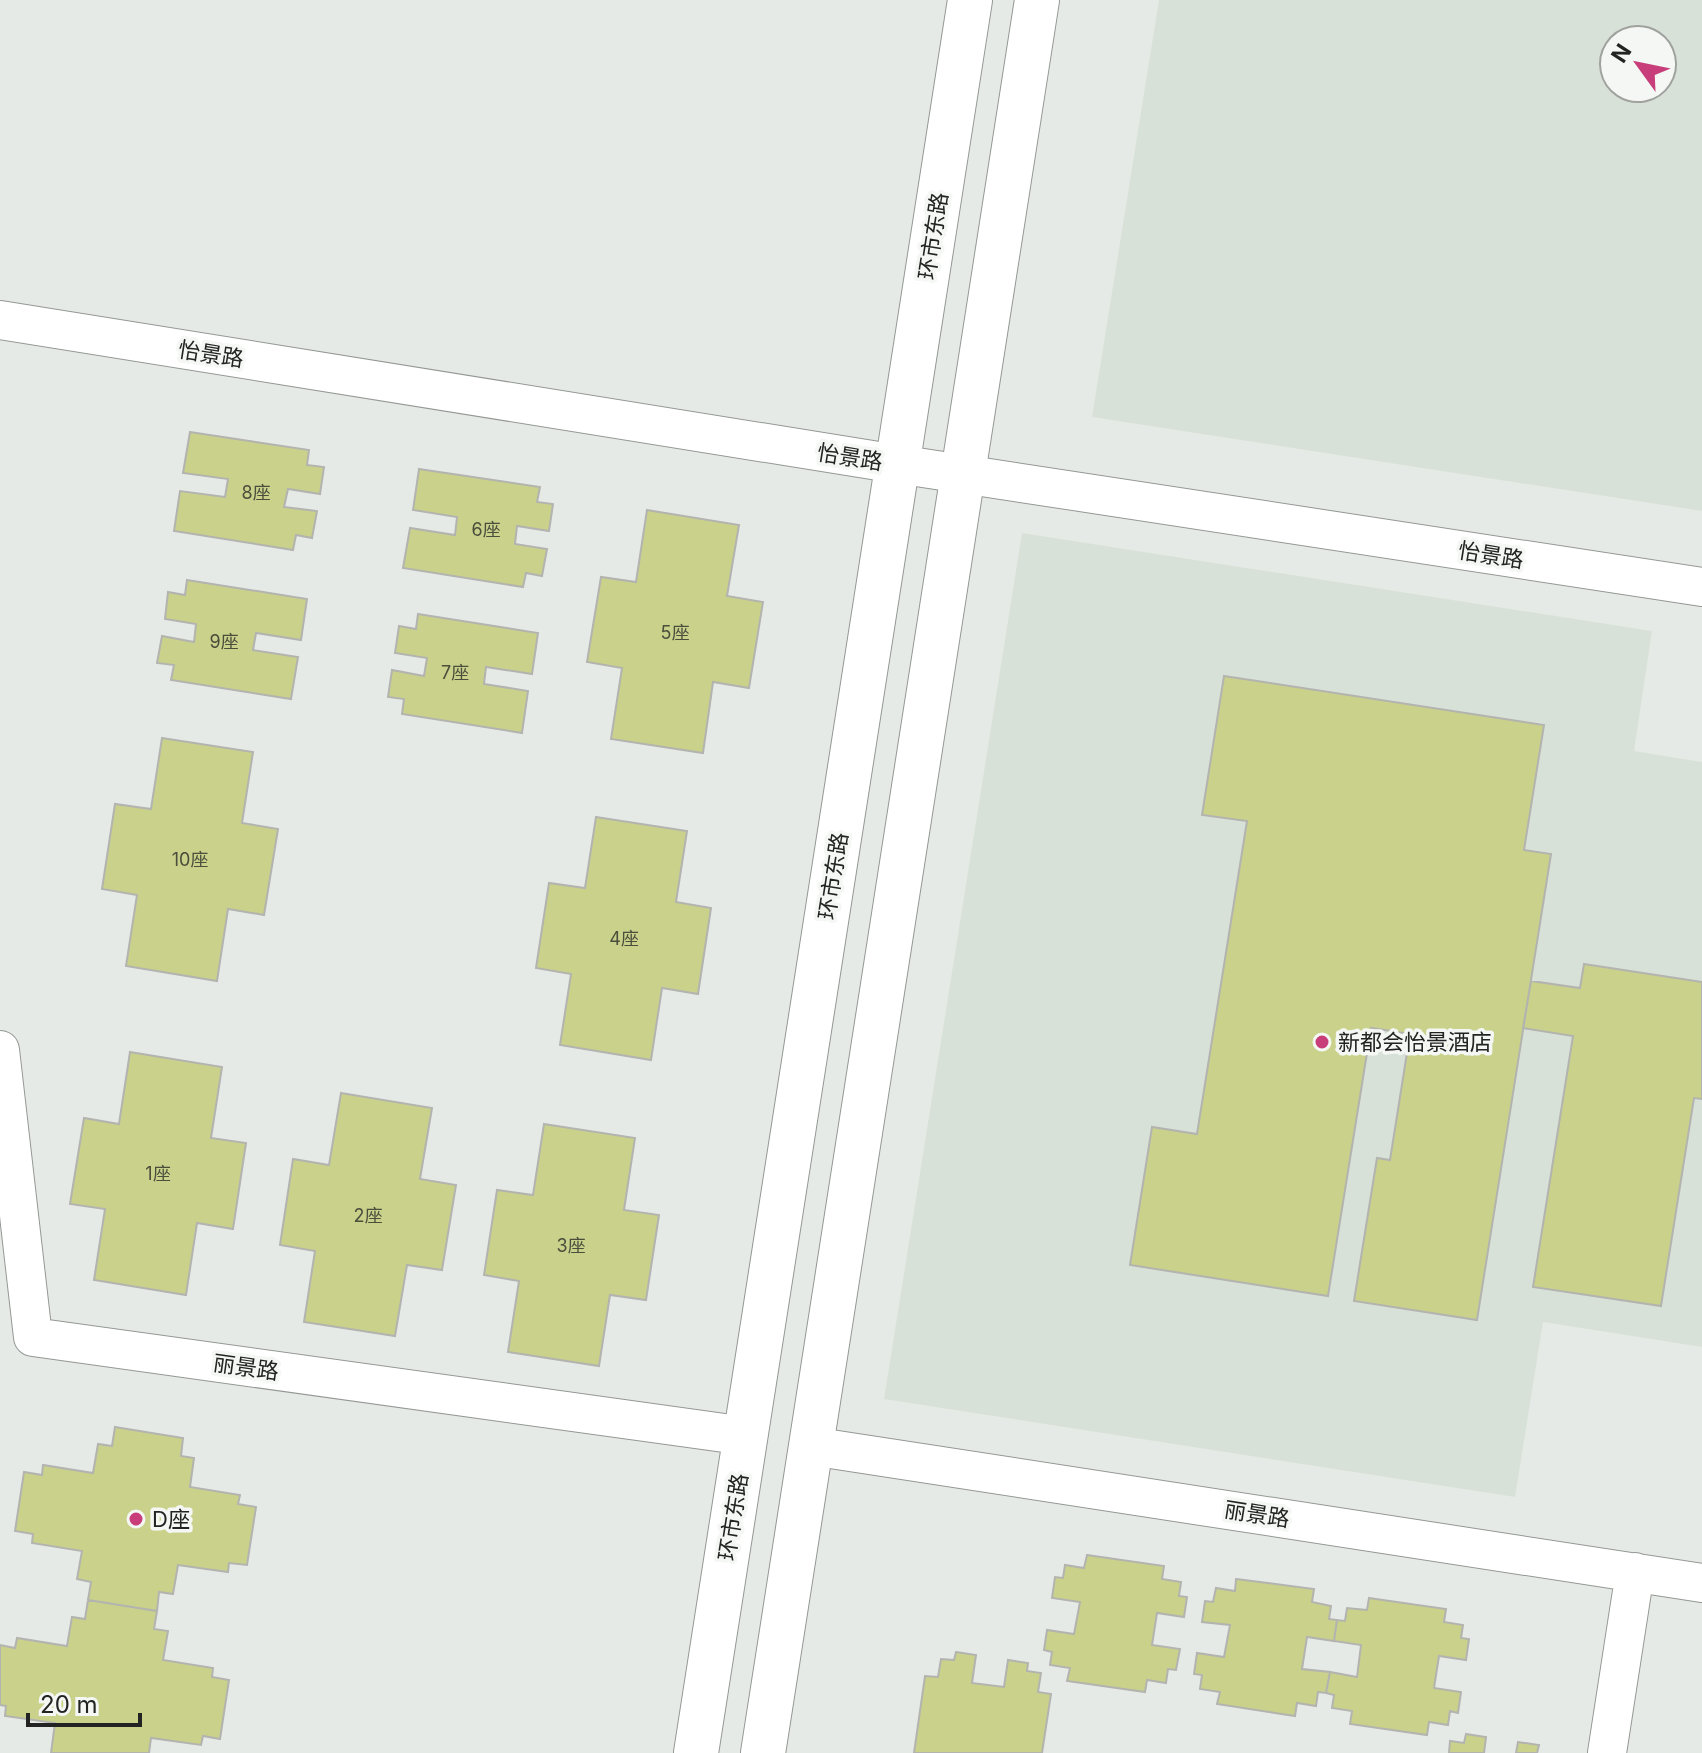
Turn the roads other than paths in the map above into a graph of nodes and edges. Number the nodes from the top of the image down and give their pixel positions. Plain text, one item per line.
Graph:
1 (970, 0) edge
2 (1037, 0) edge
3 (0, 320) edge
4 (897, 464) junction
5 (963, 474) junction
6 (1702, 587) edge
7 (0, 1050) edge
8 (746, 1436) junction
9 (811, 1446) junction
10 (1635, 1572) junction
11 (1702, 1583) edge
12 (696, 1753) edge
13 (763, 1753) edge
14 (1607, 1753) edge

1 - 4 main road, 环市东路
2 - 5 main road
3 - 4 street, 怡景路
4 - 5 street, 怡景路
4 - 8 main road, 环市东路
5 - 6 street, 怡景路
5 - 9 main road
7 - 8 street, 丽景路
8 - 12 main road, 环市东路
9 - 10 street, 丽景路
9 - 13 main road
10 - 11 street, 丽景路
10 - 14 street

